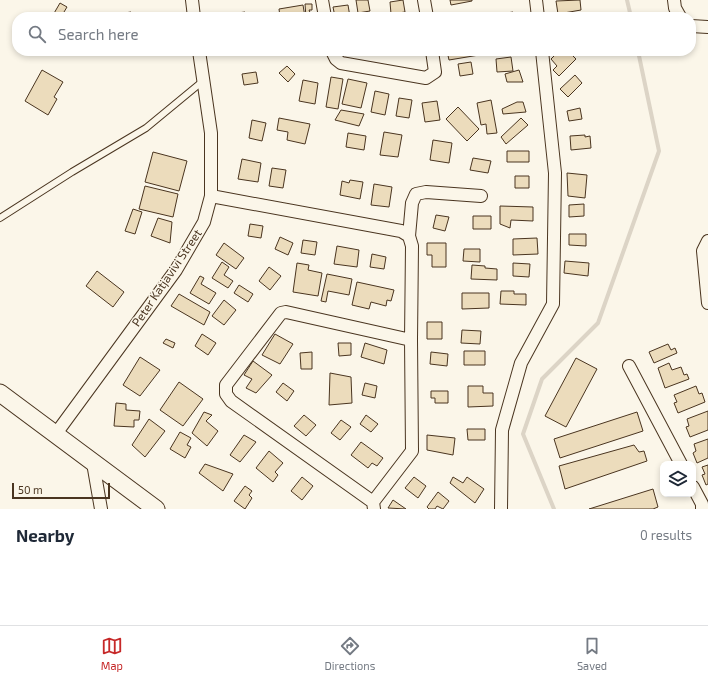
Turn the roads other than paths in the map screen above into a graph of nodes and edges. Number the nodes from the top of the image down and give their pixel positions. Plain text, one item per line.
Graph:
1 (192, 0) edge
2 (322, 0) edge
3 (424, 0) edge
4 (536, 0) edge
5 (674, 0) edge
6 (193, 12) edge
7 (324, 12) edge
8 (426, 12) edge
9 (537, 12) edge
10 (677, 12) edge
11 (696, 26) edge
12 (708, 27) edge
13 (200, 56) edge
14 (334, 56) edge
15 (433, 56) edge
16 (543, 56) edge
17 (203, 81) junction
18 (211, 196) junction
19 (481, 196) dead end
20 (0, 218) edge
21 (410, 236) junction
22 (708, 241) edge
23 (708, 303) edge
24 (411, 340) junction
25 (629, 366) dead end
26 (0, 393) edge
27 (55, 435) junction
28 (679, 461) edge
29 (93, 463) junction
30 (696, 492) edge
31 (374, 505) edge
32 (704, 505) edge
33 (102, 509) edge
34 (156, 509) edge
35 (501, 509) edge

1 - 6 street
2 - 7 street
3 - 8 street
4 - 9 street
5 - 10 street
11 - 12 street
13 - 17 street, Peter Katjavivi Street
14 - 15 street
16 - 35 street
17 - 18 street, Peter Katjavivi Street
17 - 20 lane
18 - 21 street
18 - 27 street, Peter Katjavivi Street
19 - 21 street
21 - 24 street
22 - 23 street
24 - 31 street
24 - 31 street
25 - 28 street
26 - 27 street
27 - 29 street
29 - 33 street
29 - 34 street
30 - 32 street

